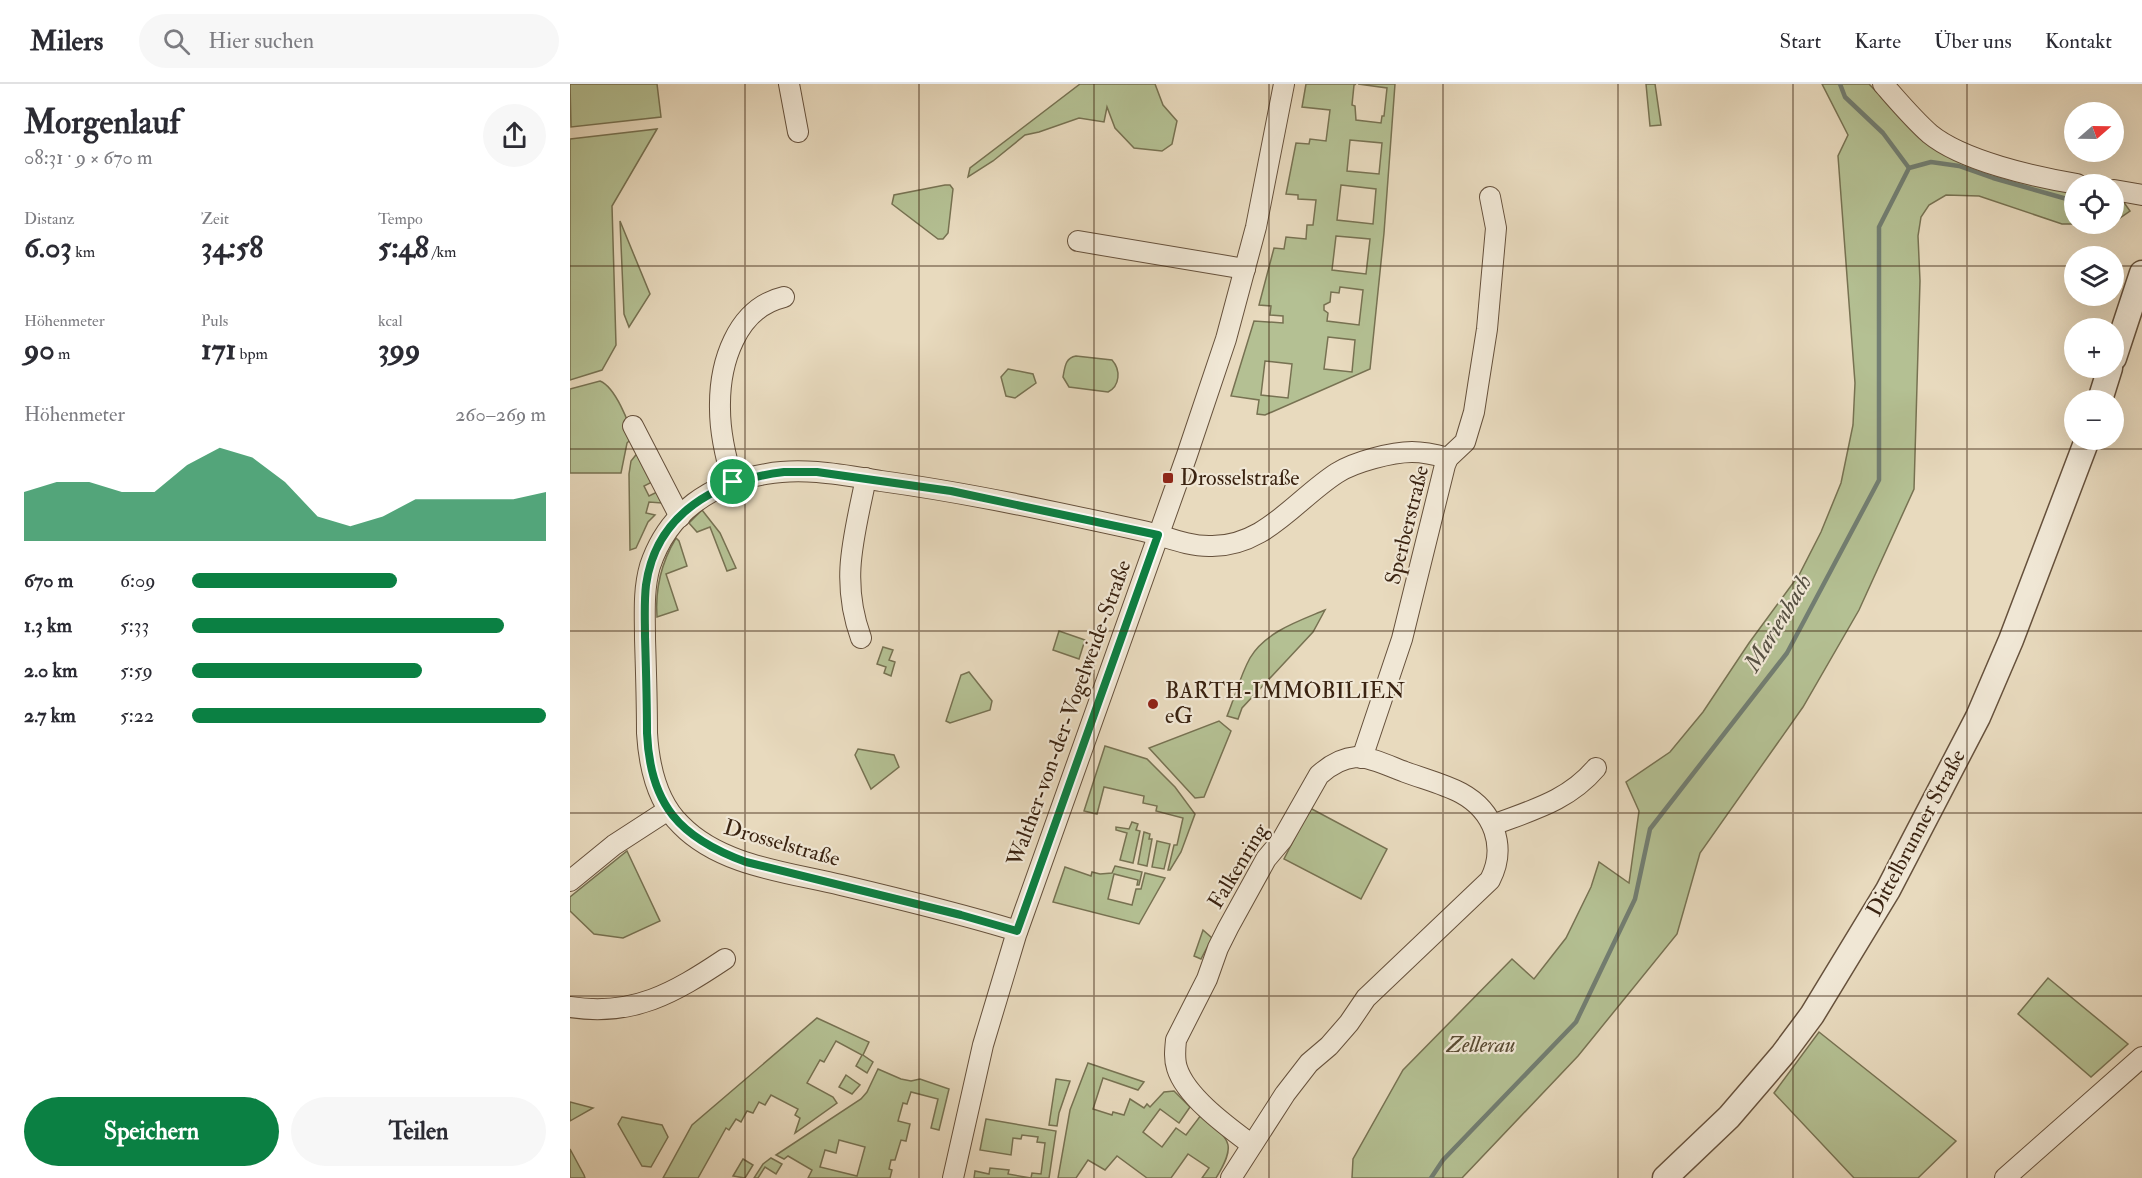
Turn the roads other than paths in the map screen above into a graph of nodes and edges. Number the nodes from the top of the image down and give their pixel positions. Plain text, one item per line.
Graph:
1 (789, 84) edge
2 (1284, 84) edge
3 (1883, 84) edge
4 (798, 132) dead end
5 (2064, 182) edge
6 (2124, 192) edge
7 (2142, 195) edge
8 (1490, 197) dead end
9 (1078, 241) dead end
10 (1245, 269) junction
11 (2142, 273) edge
12 (784, 297) dead end
13 (2124, 328) edge
14 (633, 426) dead end
15 (2083, 450) edge
16 (1448, 458) junction
17 (866, 478) junction
18 (733, 482) junction
19 (680, 516) junction
20 (1158, 535) junction
21 (861, 638) dead end
22 (1362, 758) junction
23 (1596, 768) dead end
24 (668, 810) junction
25 (1493, 825) junction
26 (570, 881) edge
27 (1017, 931) junction
28 (725, 959) dead end
29 (570, 1007) edge
30 (2142, 1057) edge
31 (1252, 1144) junction
32 (953, 1178) edge
33 (1231, 1178) edge
34 (1665, 1178) edge
35 (2005, 1178) edge

1 - 4 street
2 - 10 street, Walther-von-der-Vogelweide-Straße
3 - 5 street
6 - 7 street
8 - 16 street, Sperberstraße
9 - 10 street
10 - 20 street, Walther-von-der-Vogelweide-Straße
11 - 13 street
12 - 18 street
14 - 19 street
15 - 34 street, Dittelbrunner Straße
16 - 20 street, Drosselstraße
16 - 22 street, Sperberstraße
17 - 18 street, Drosselstraße
17 - 20 street, Drosselstraße
17 - 21 street
18 - 19 street, Drosselstraße
19 - 24 street, Drosselstraße
20 - 27 street, Walther-von-der-Vogelweide-Straße
22 - 25 street
22 - 31 street, Falkenring
23 - 25 street
24 - 26 street
24 - 27 street, Drosselstraße
25 - 31 street
27 - 32 street, Walther-von-der-Vogelweide-Straße
28 - 29 street
30 - 35 street
31 - 33 street

